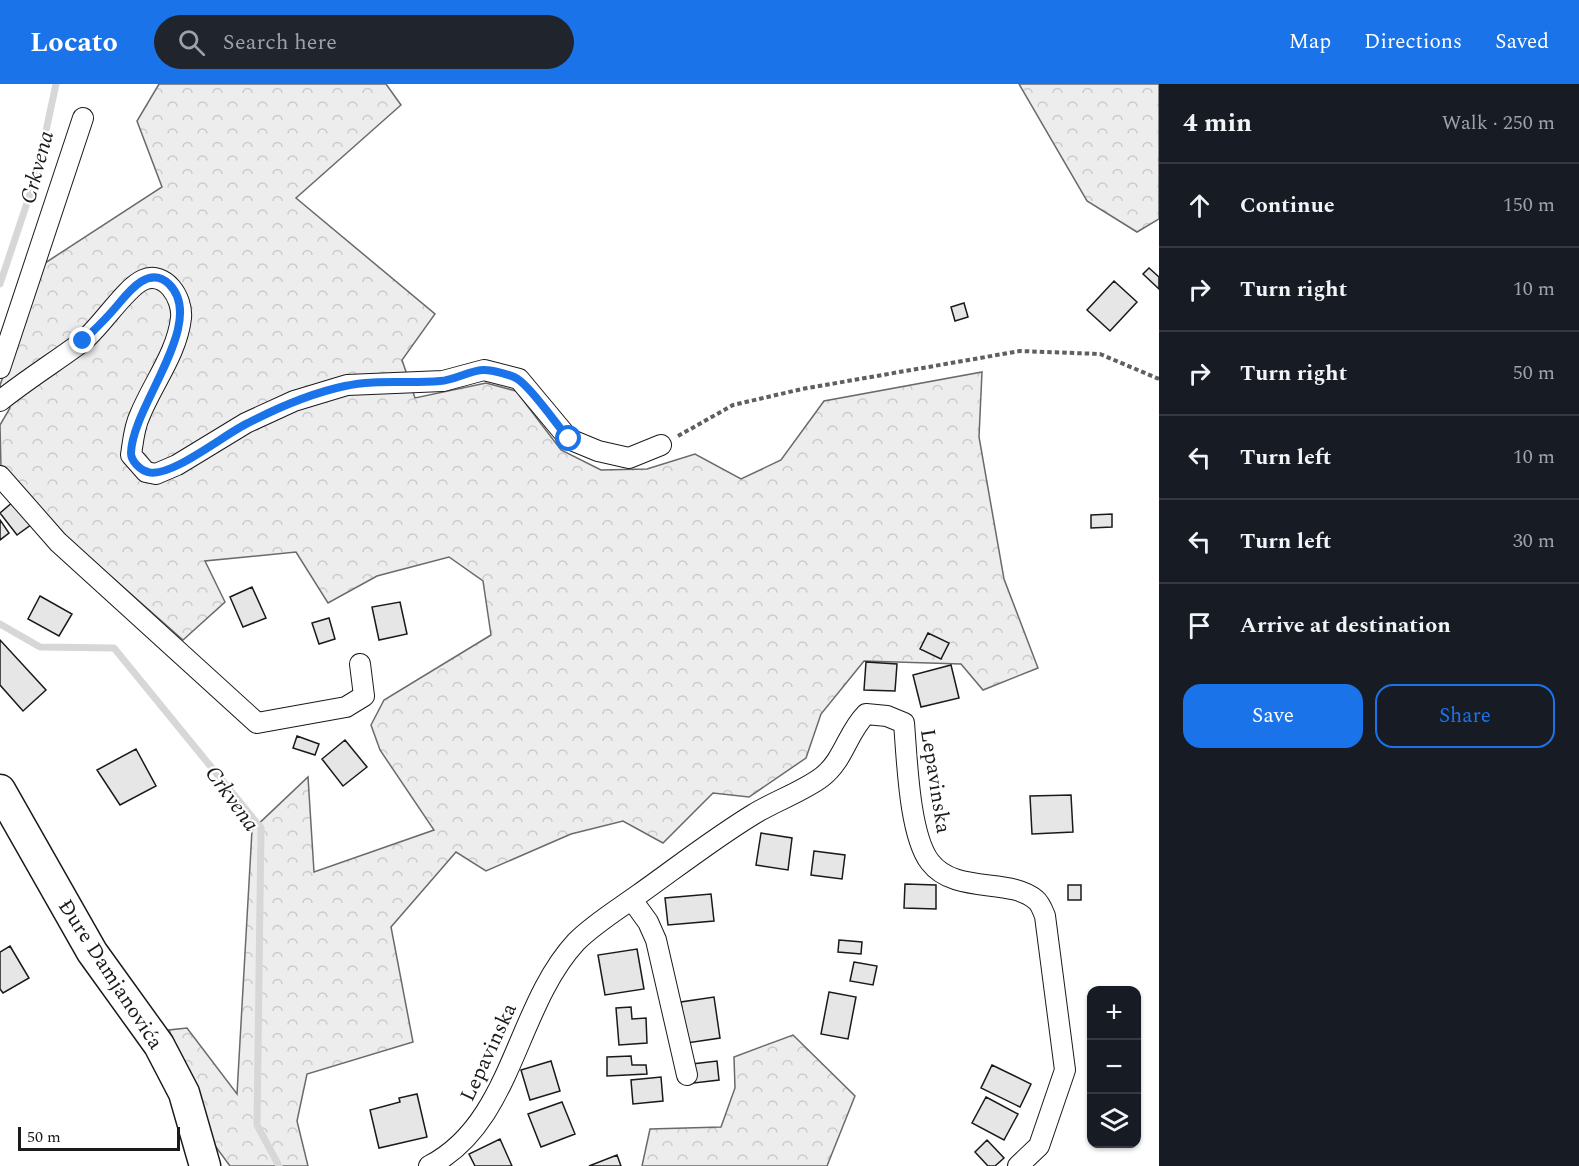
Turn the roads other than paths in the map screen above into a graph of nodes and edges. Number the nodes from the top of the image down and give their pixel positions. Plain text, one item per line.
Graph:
1 (83, 118) dead end
2 (0, 368) edge
3 (0, 401) edge
4 (662, 446) road end
5 (0, 476) edge
6 (360, 664) dead end
7 (0, 790) edge
8 (632, 900) junction
9 (687, 1075) dead end
10 (205, 1166) edge
11 (429, 1166) edge
12 (1018, 1166) edge

1 - 2 street
3 - 4 street
5 - 6 street
7 - 10 main road, Đure Damjanovića
8 - 9 street
8 - 11 street, Lepavinska
8 - 12 street, Lepavinska

